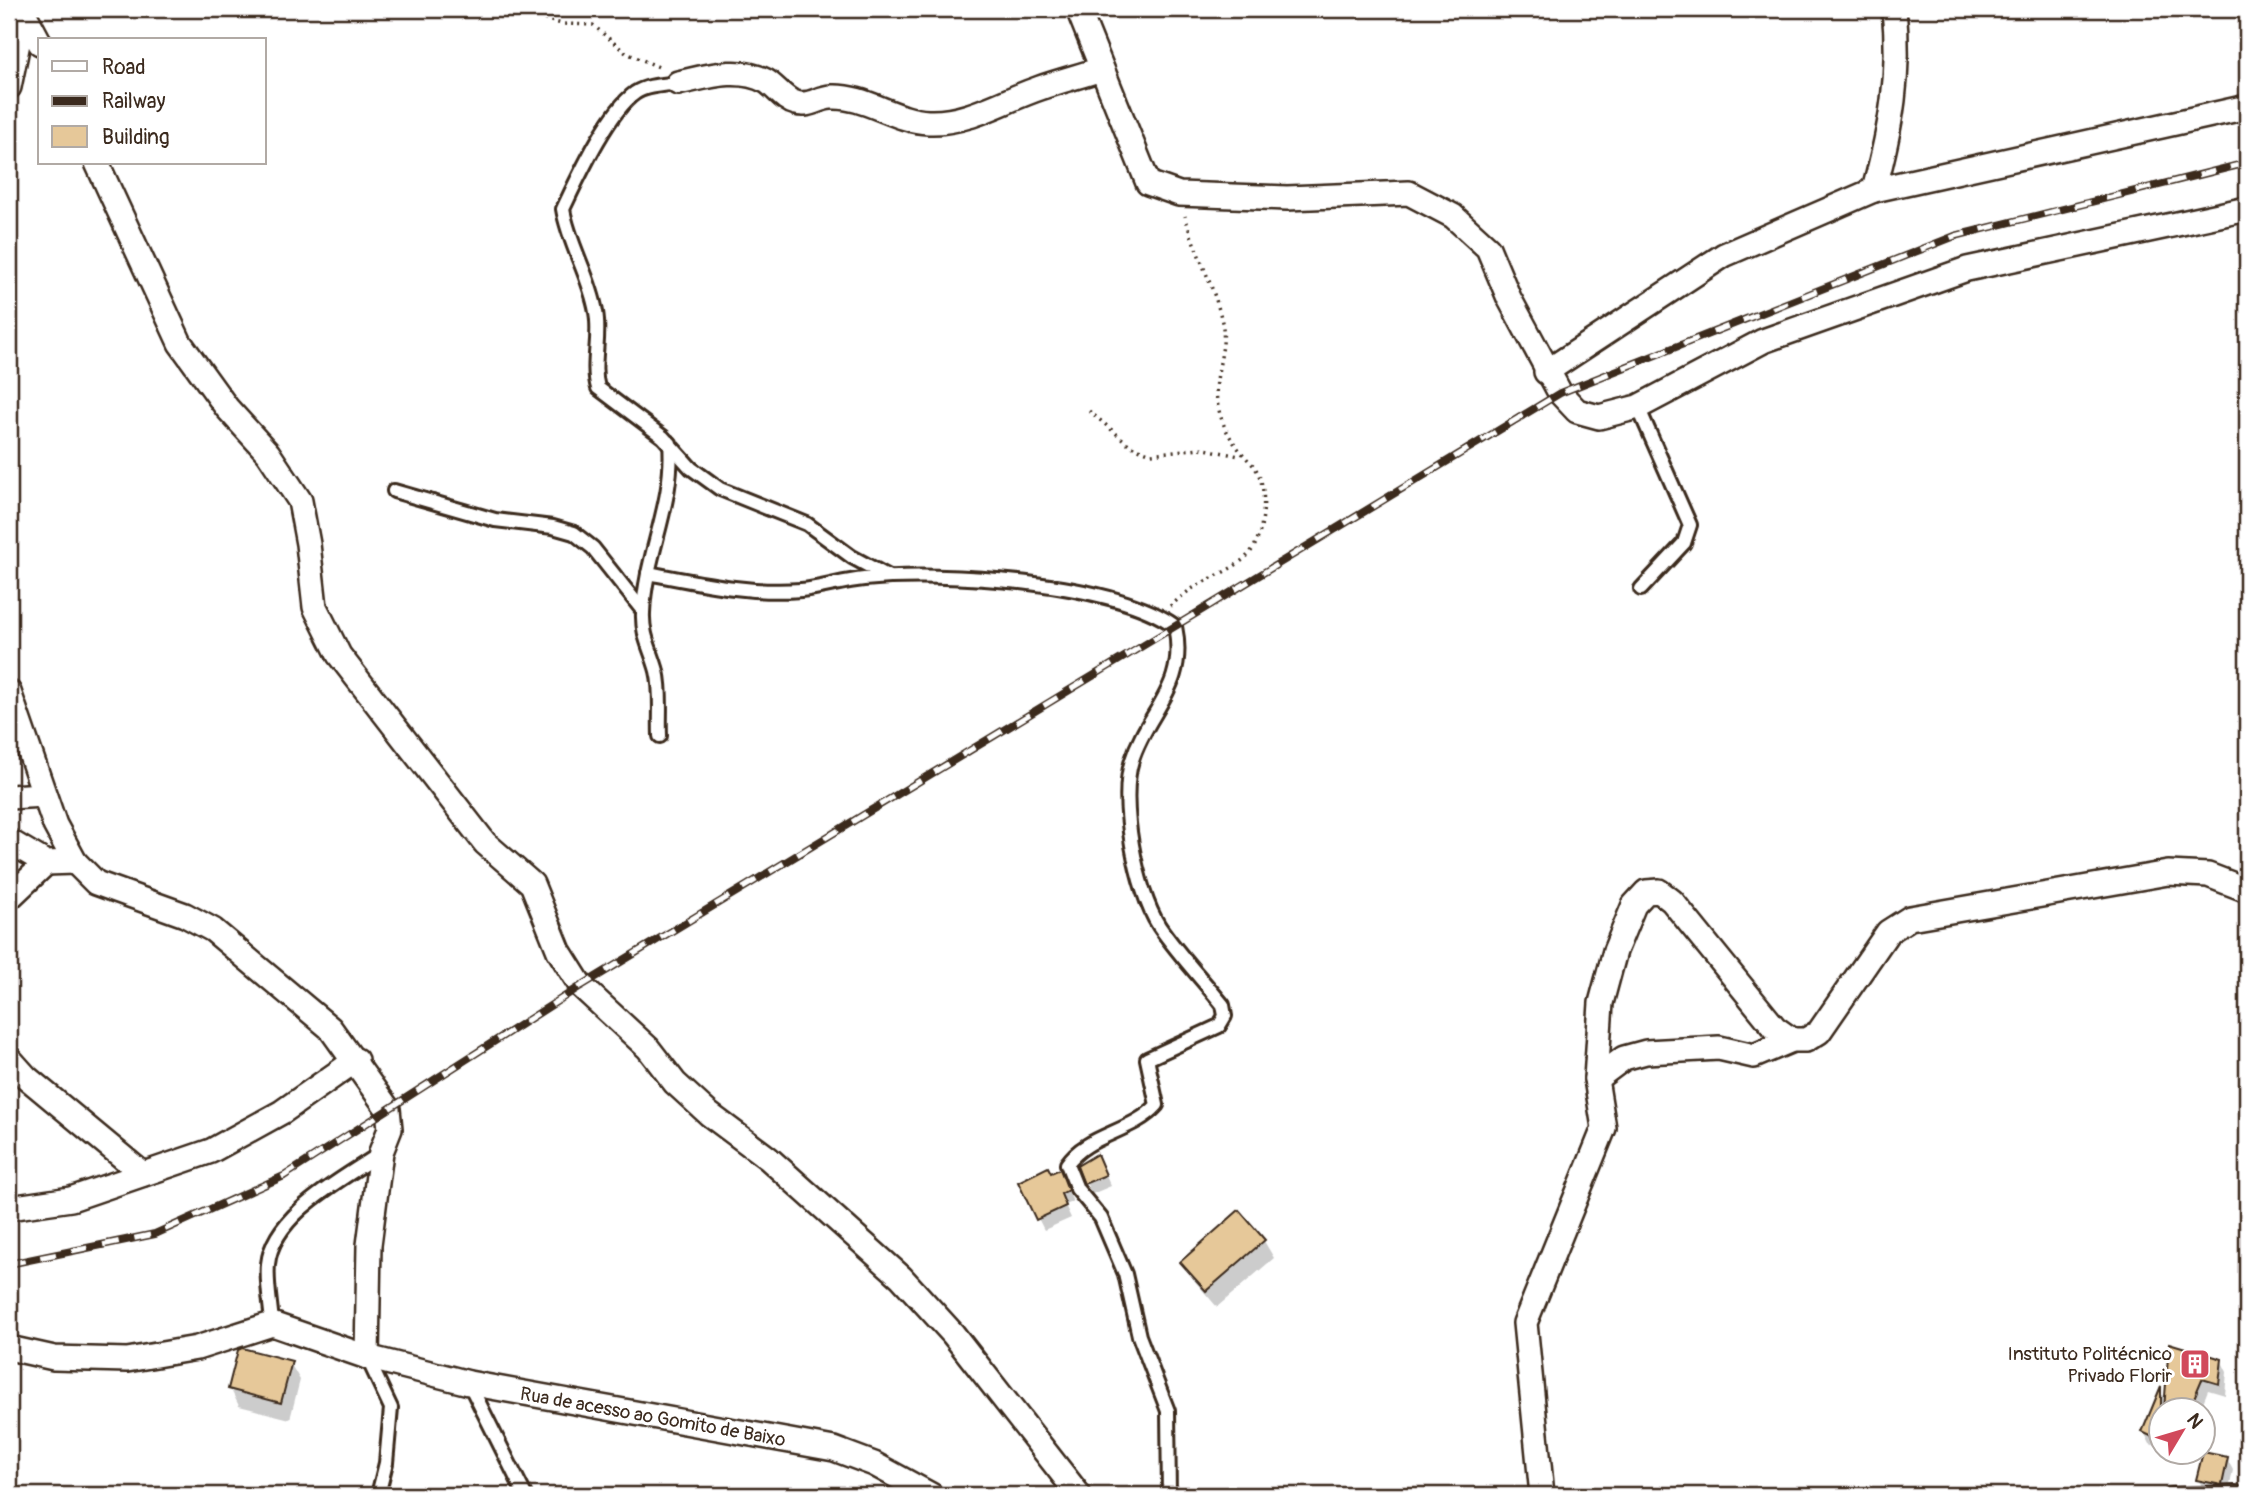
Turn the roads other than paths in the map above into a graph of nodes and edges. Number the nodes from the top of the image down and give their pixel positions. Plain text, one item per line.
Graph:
1 (1078, 9) edge
2 (1895, 9) edge
3 (25, 11) edge
4 (38, 39) edge
5 (1101, 69) junction
6 (678, 83) joint
7 (9, 87) edge
8 (2247, 107) edge
9 (97, 164) edge
10 (1874, 190) junction
11 (2247, 209) edge
12 (1546, 372) junction
13 (1638, 407) junction
14 (670, 442) junction
15 (394, 491) dead end
16 (648, 573) junction
17 (889, 577) junction
18 (1641, 589) dead end
19 (643, 611) junction
20 (9, 692) edge
21 (660, 736) dead end
22 (44, 795) junction
23 (9, 797) edge
24 (9, 841) edge
25 (75, 862) junction
26 (46, 863) junction
27 (2247, 890) edge
28 (9, 898) edge
29 (1791, 1040) junction
30 (9, 1058) edge
31 (356, 1060) junction
32 (1596, 1079) junction
33 (381, 1152) junction
34 (143, 1174) junction
35 (9, 1208) edge
36 (272, 1324) junction
37 (9, 1348) edge
38 (367, 1357) junction
39 (469, 1383) junction
40 (378, 1495) edge
41 (524, 1495) edge
42 (931, 1495) edge
43 (1079, 1495) edge
44 (1169, 1495) edge
45 (1542, 1495) edge
46 (2171, 1495) edge
47 (2243, 1495) edge

1 - 5 street
2 - 10 street
3 - 4 street
3 - 7 street
5 - 6 street
5 - 12 street
6 - 14 lane
8 - 10 street
9 - 43 street
10 - 12 street
11 - 13 street
12 - 13 street
13 - 18 lane
14 - 16 lane
14 - 17 lane
15 - 19 lane
16 - 17 lane
16 - 19 lane
17 - 44 lane
19 - 21 lane
20 - 22 street
22 - 23 street
22 - 25 street
24 - 26 street
25 - 26 street
25 - 31 street
26 - 28 street
27 - 29 street
29 - 32 street
29 - 32 street
30 - 34 street
31 - 33 street
31 - 34 street
32 - 45 street
33 - 36 lane
33 - 38 street
34 - 35 street
36 - 37 street
36 - 38 street, Rua de acesso ao Gomito de Baixo
38 - 39 street, Rua de acesso ao Gomito de Baixo
38 - 40 lane
39 - 41 lane
39 - 42 street, Rua de acesso ao Gomito de Baixo
46 - 47 lane

